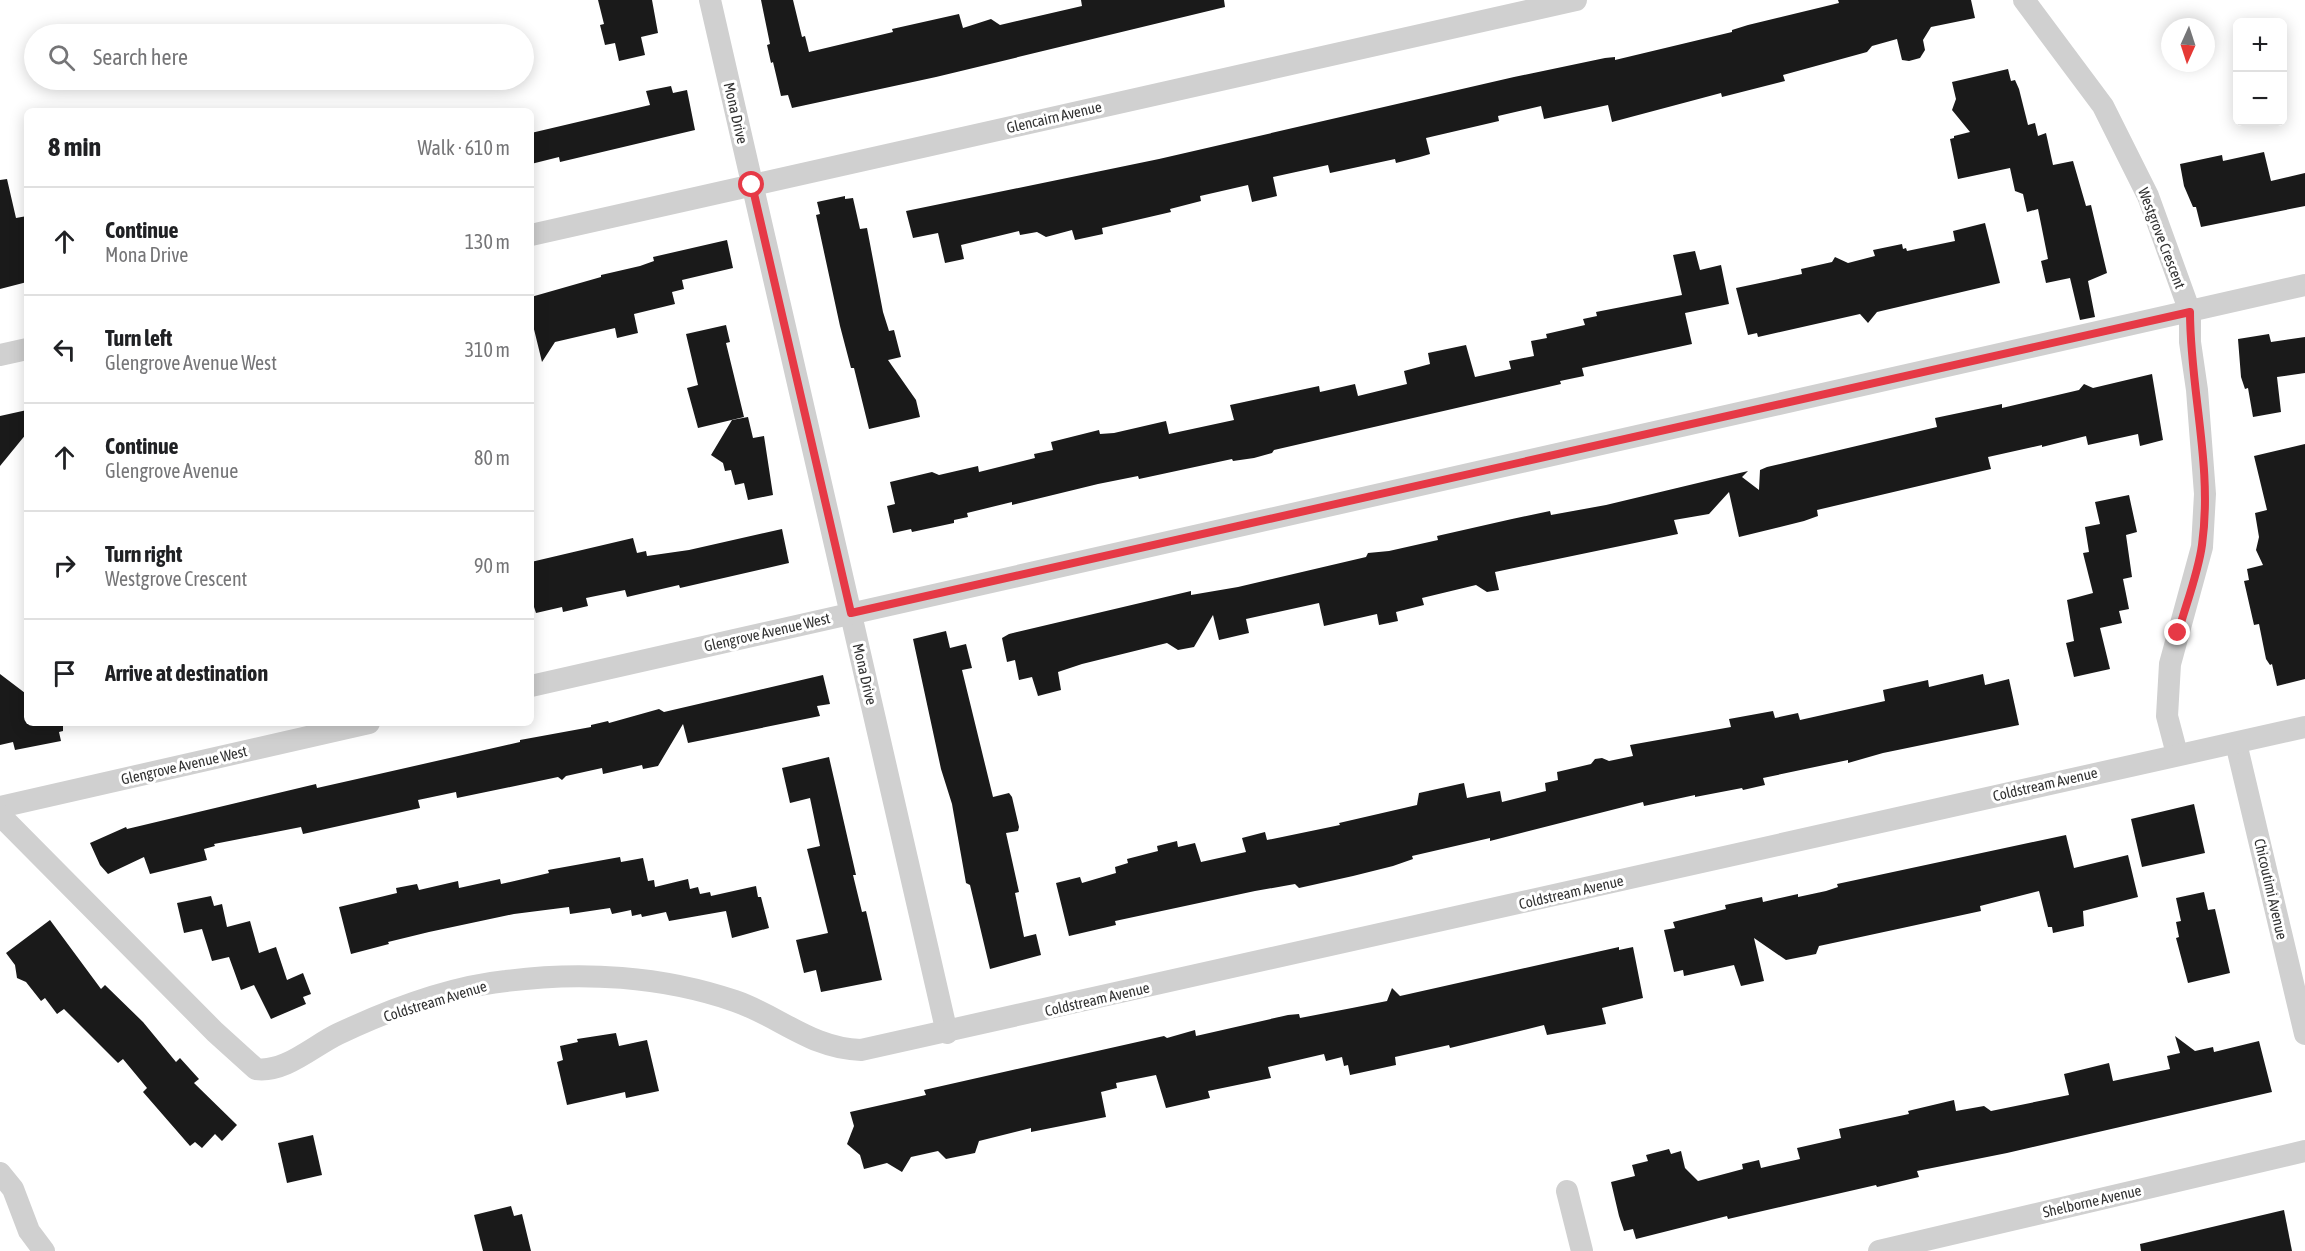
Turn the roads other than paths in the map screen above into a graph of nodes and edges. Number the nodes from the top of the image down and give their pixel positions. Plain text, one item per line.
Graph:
1 (710, 0) edge
2 (1576, 0) edge
3 (2024, 0) edge
4 (752, 185) junction
5 (534, 234) edge
6 (2305, 285) edge
7 (2190, 312) junction
8 (24, 350) edge
9 (0, 355) edge
10 (851, 613) junction
11 (534, 685) edge
12 (356, 726) edge
13 (2305, 727) edge
14 (2236, 743) junction
15 (2177, 754) junction
16 (0, 807) edge
17 (0, 815) edge
18 (947, 1032) junction
19 (2305, 1034) edge
20 (2305, 1151) edge
21 (0, 1173) edge
22 (1567, 1191) dead end
23 (44, 1251) edge
24 (1582, 1251) edge
25 (1879, 1251) edge

1 - 4 street, Mona Drive
2 - 4 street, Glencairn Avenue
3 - 7 street, Westgrove Crescent
4 - 5 street, Glencairn Avenue
4 - 10 street, Mona Drive
6 - 7 street, Glengrove Avenue West
7 - 10 street, Glengrove Avenue West
7 - 15 street, Westgrove Crescent
8 - 9 street
10 - 11 street, Glengrove Avenue West
10 - 18 street, Mona Drive
12 - 16 street, Glengrove Avenue West
13 - 14 street, Coldstream Avenue
14 - 15 street, Coldstream Avenue
14 - 19 street, Chicoutimi Avenue
15 - 18 street, Coldstream Avenue
17 - 18 street, Coldstream Avenue
20 - 25 street, Shelborne Avenue
21 - 23 street
22 - 24 street

